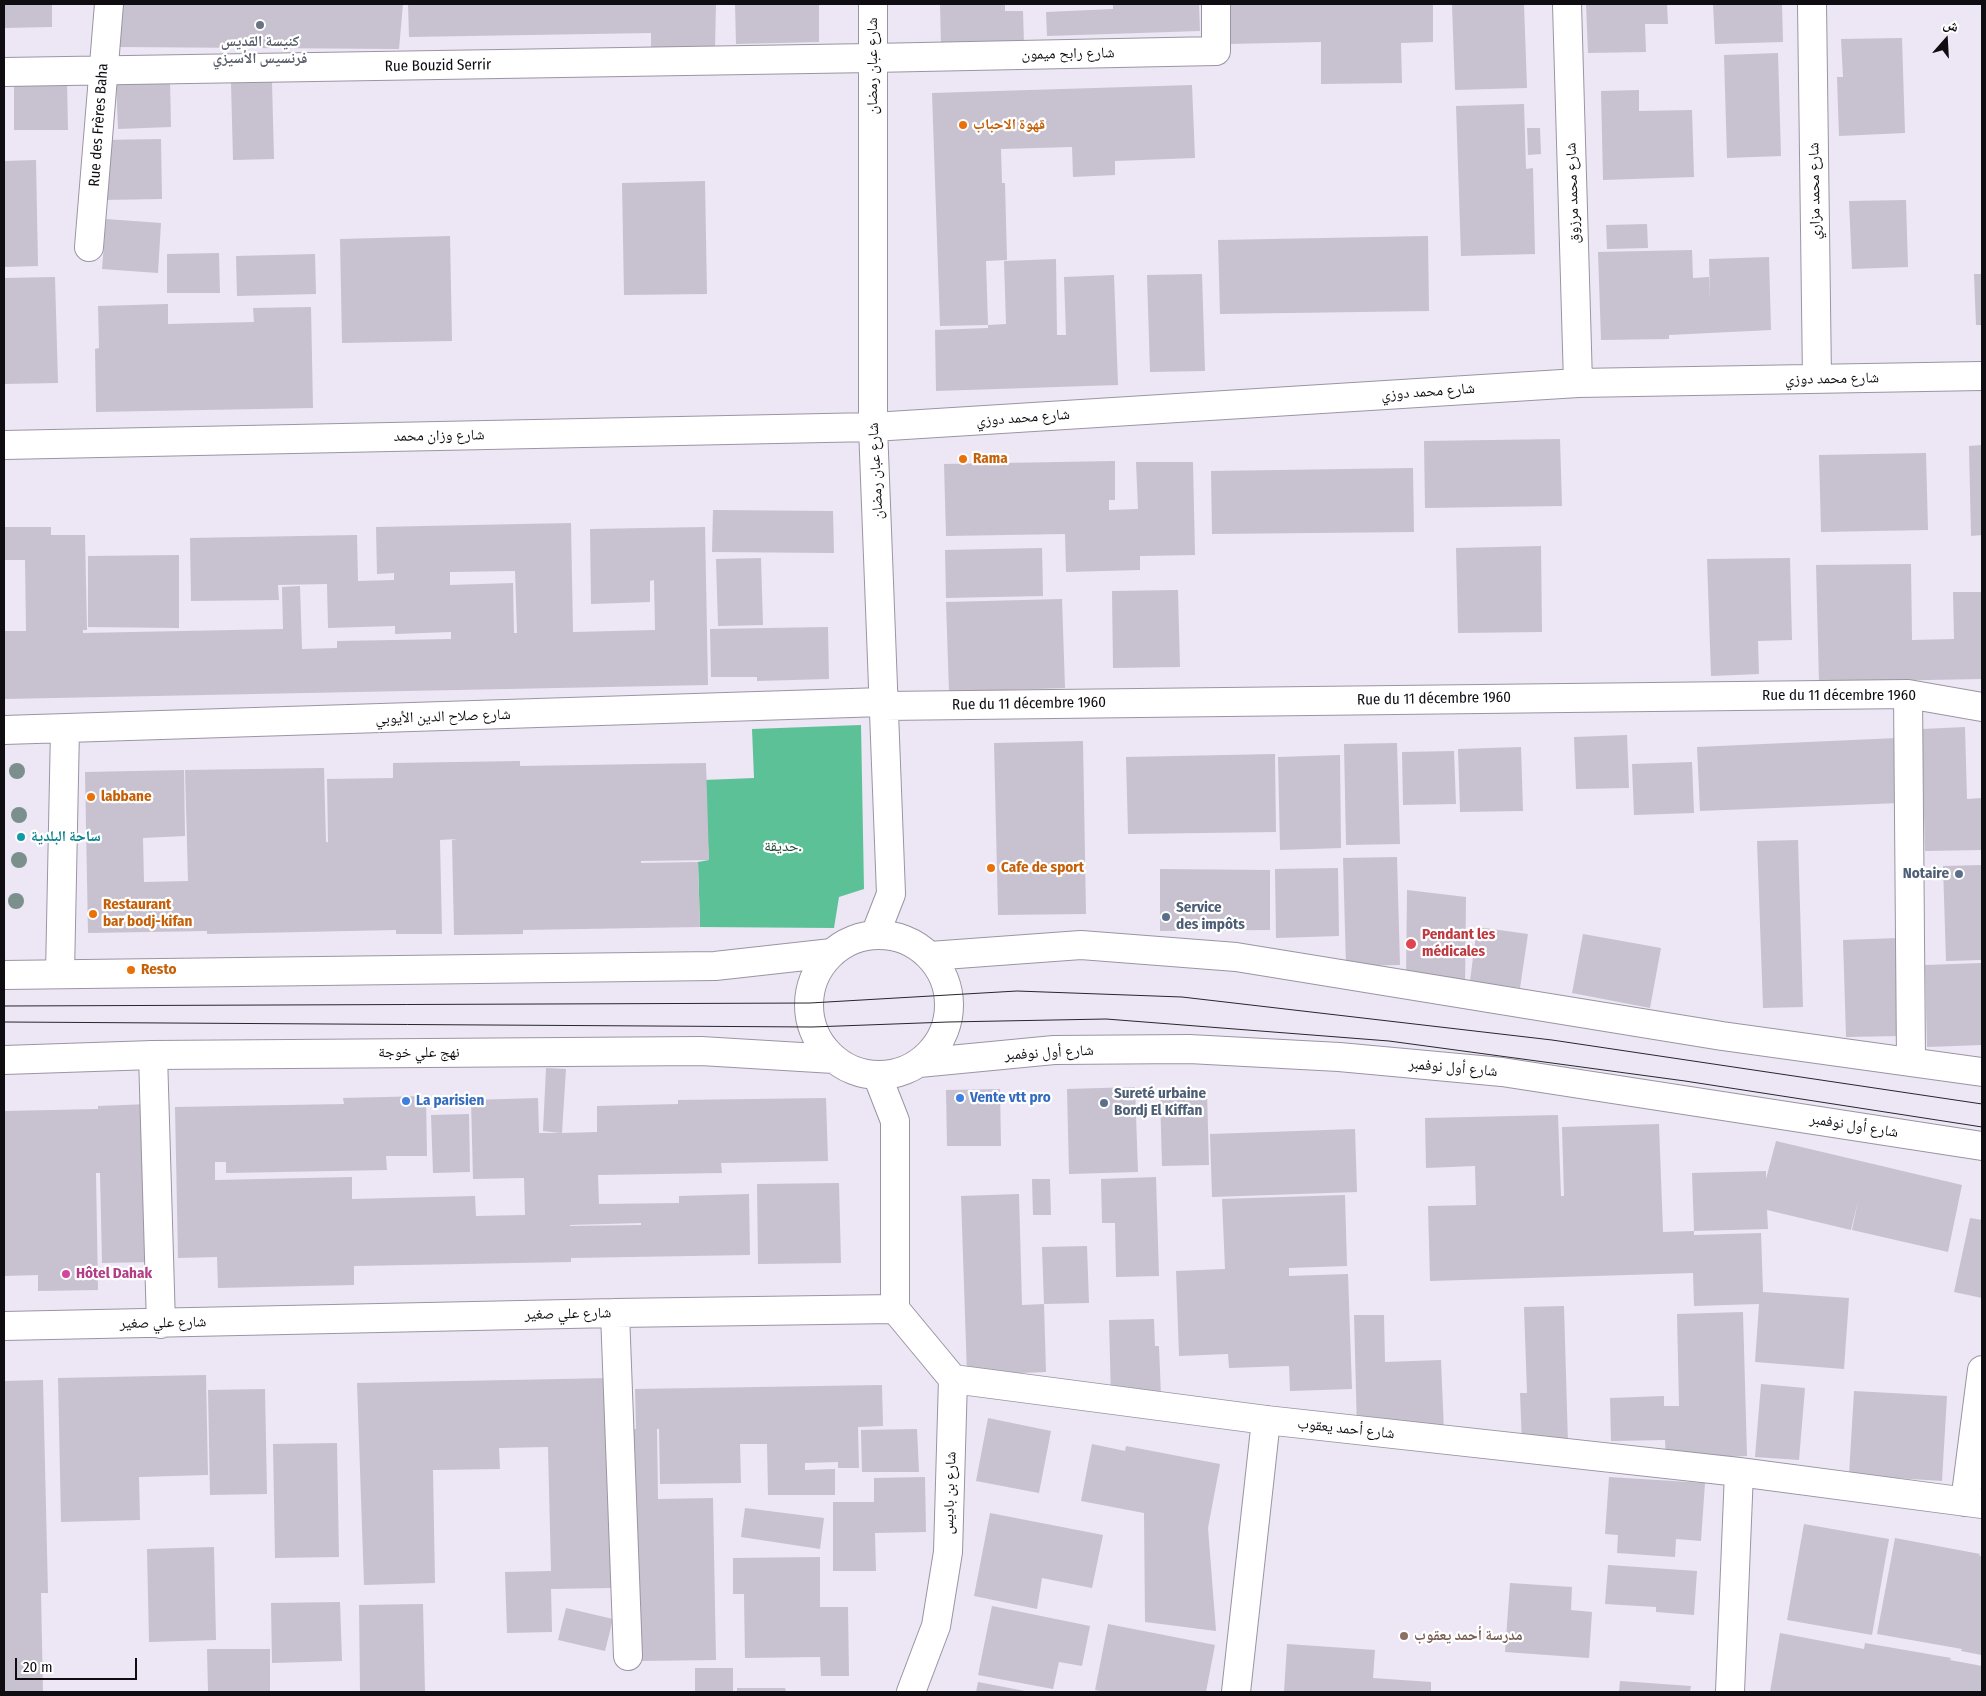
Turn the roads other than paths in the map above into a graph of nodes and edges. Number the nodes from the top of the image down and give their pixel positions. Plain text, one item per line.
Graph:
1 (108, 4) edge
2 (873, 4) edge
3 (1216, 4) edge
4 (1567, 4) edge
5 (1812, 4) edge
6 (872, 58) junction
7 (4, 72) edge
8 (102, 72) junction
9 (90, 247) dead end
10 (1982, 376) edge
11 (1817, 379) junction
12 (1578, 383) junction
13 (874, 427) junction
14 (4, 445) edge
15 (1908, 694) junction
16 (884, 704) junction
17 (1982, 707) edge
18 (65, 729) junction
19 (4, 730) edge
20 (875, 935) junction
21 (832, 953) junction
22 (930, 956) junction
23 (60, 974) junction
24 (4, 975) edge
25 (153, 1055) junction
26 (834, 1059) junction
27 (4, 1060) edge
28 (1911, 1061) junction
29 (919, 1063) junction
30 (1982, 1072) edge
31 (877, 1075) junction
32 (1982, 1146) edge
33 (895, 1309) junction
34 (615, 1313) junction
35 (161, 1324) junction
36 (4, 1326) edge
37 (1982, 1370) edge
38 (953, 1379) junction
39 (1266, 1420) junction
40 (1739, 1472) junction
41 (1973, 1503) edge
42 (628, 1656) dead end
43 (911, 1692) edge
44 (1236, 1692) edge
45 (1730, 1692) edge

1 - 8 street, Rue des Frères Baha
2 - 6 street, شارع عبان رمضان
3 - 6 street, شارع رابح ميمون
4 - 12 street, شارع محمد مرزوق
5 - 11 street, شارع محمد مزاري
6 - 8 street, Rue Bouzid Serrir
6 - 13 street, شارع عبان رمضان
7 - 8 street, Rue Bouzid Serrir
8 - 9 street, Rue des Frères Baha
10 - 11 street, شارع محمد دوزي
11 - 12 street, شارع محمد دوزي
12 - 13 street, شارع محمد دوزي
13 - 14 street, شارع وزان محمد
13 - 16 street, شارع عبان رمضان
15 - 16 street, Rue du 11 décembre 1960
15 - 17 street, Rue du 11 décembre 1960
15 - 28 street
16 - 18 street, شارع صلاح الدين الأيوبي
16 - 20 street, شارع عبان رمضان
18 - 19 street, شارع صلاح الدين الأيوبي
18 - 23 street
20 - 21 street
20 - 22 street
21 - 23 street
21 - 26 street
22 - 28 street
22 - 29 street
23 - 24 street
25 - 26 street, نهج علي خوجة
25 - 27 street, نهج علي خوجة
25 - 35 street
26 - 31 street
28 - 30 street
29 - 31 street
29 - 32 street, شارع أول نوفمبر
31 - 33 street
33 - 34 street, شارع علي صغير
33 - 38 street
34 - 35 street, شارع علي صغير
34 - 42 street
35 - 36 street, شارع علي صغير
37 - 41 street
38 - 39 street, شارع أحمد يعقوب
38 - 43 street, شارع بن باديس
39 - 40 street, شارع أحمد يعقوب
39 - 44 street
40 - 41 street, شارع أحمد يعقوب
40 - 45 street

